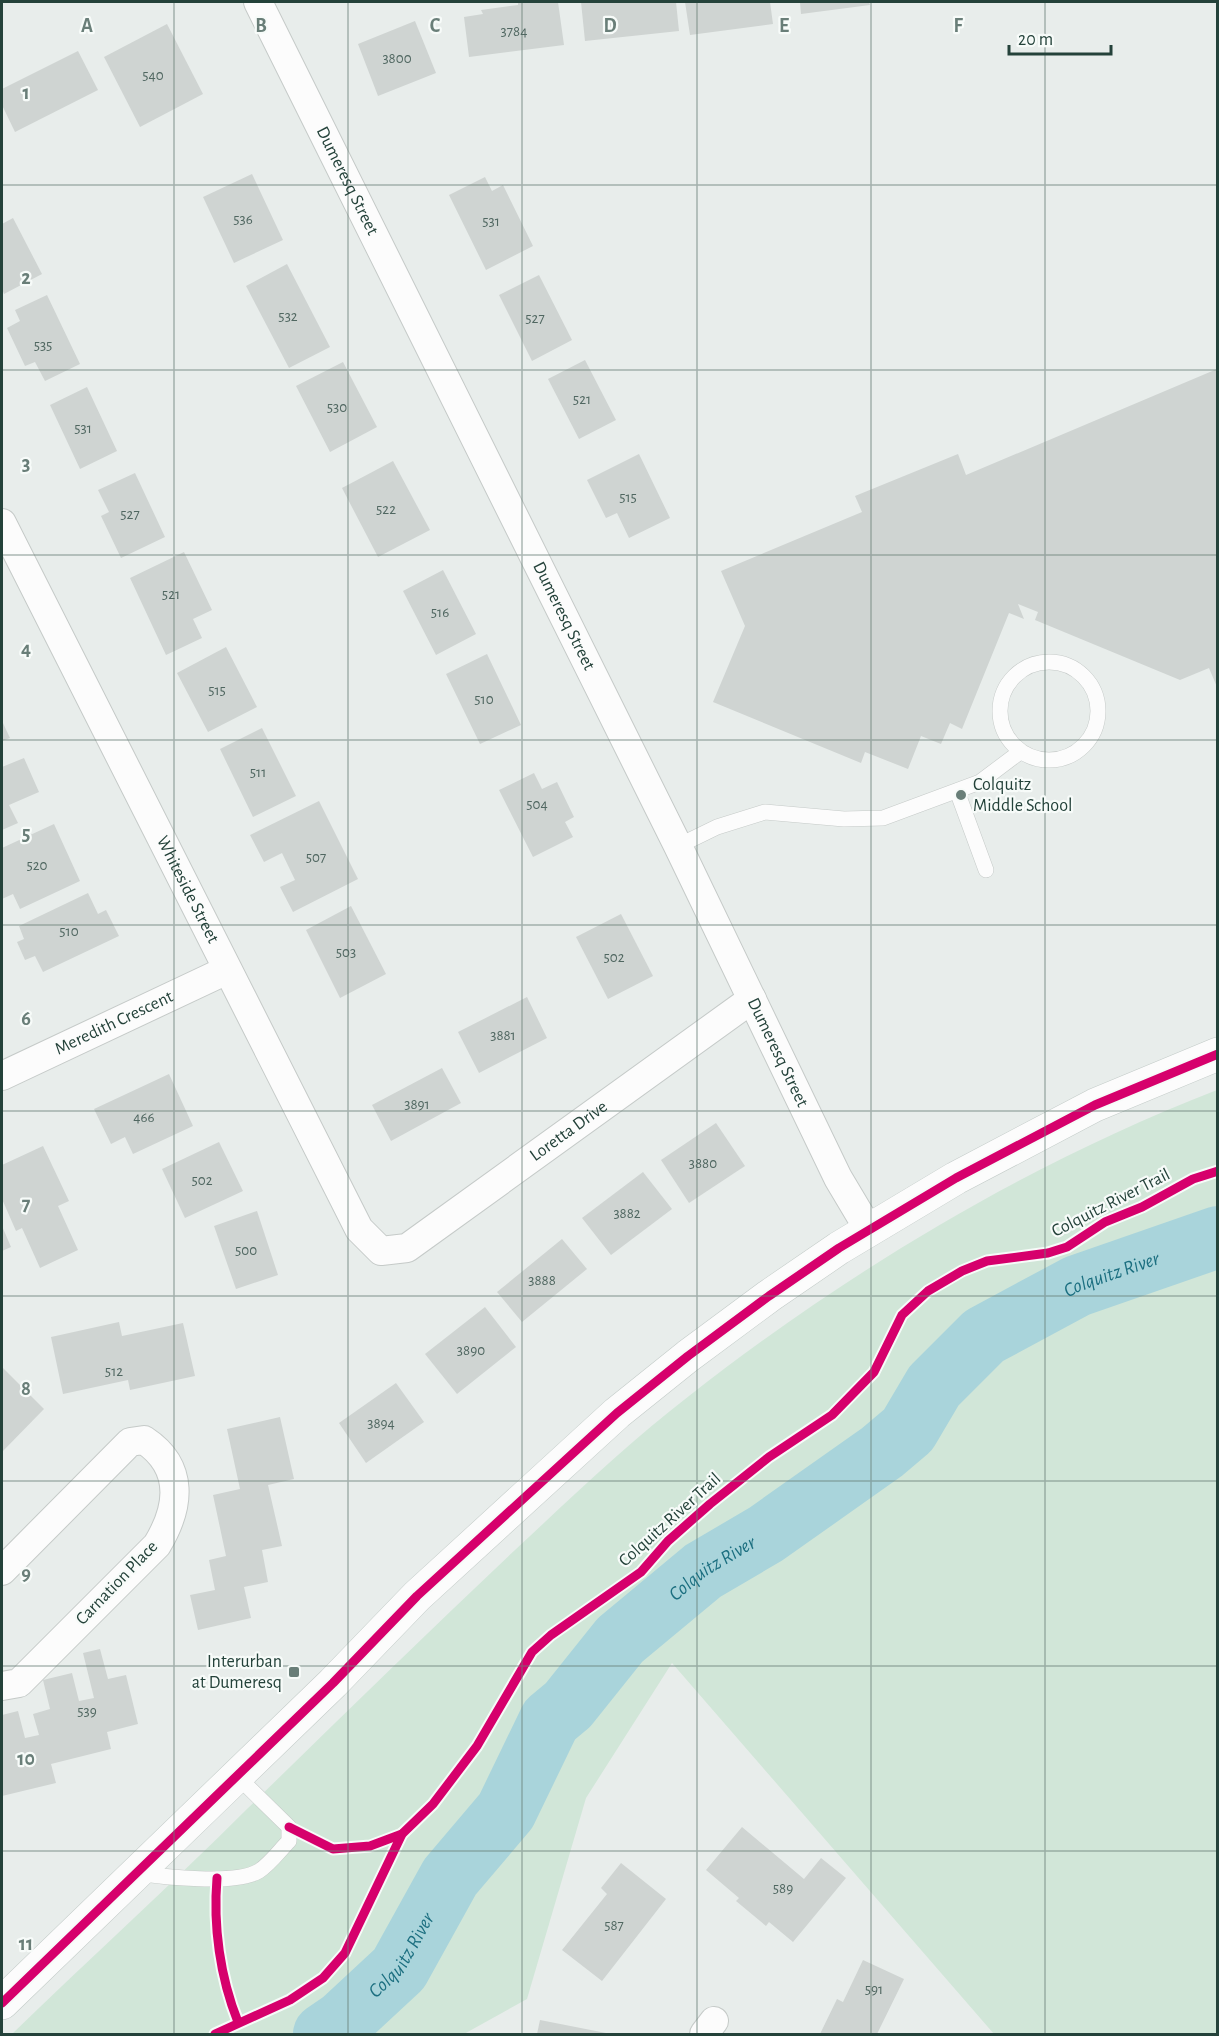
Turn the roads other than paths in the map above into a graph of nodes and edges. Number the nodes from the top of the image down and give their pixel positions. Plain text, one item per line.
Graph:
1 (258, 2) edge
2 (2, 523) edge
3 (1020, 752) junction
4 (957, 791) junction
5 (678, 846) junction
6 (986, 870) dead end
7 (227, 970) junction
8 (753, 999) junction
9 (1218, 1054) edge
10 (2, 1076) edge
11 (868, 1230) junction
12 (381, 1251) joint
13 (2, 1571) edge
14 (2, 1686) edge
15 (237, 1776) junction
16 (137, 1874) junction
17 (2, 2003) edge

1 - 5 street, Dumeresq Street
2 - 7 street, Whiteside Street
3 - 3 lane
3 - 4 lane
4 - 5 lane
4 - 6 lane
5 - 8 street, Dumeresq Street
7 - 10 street, Meredith Crescent
7 - 12 street, Whiteside Street
8 - 11 street, Dumeresq Street
8 - 12 street, Loretta Drive
9 - 11 main road
11 - 15 main road
13 - 14 street, Carnation Place
15 - 16 main road
15 - 16 lane
16 - 17 main road

